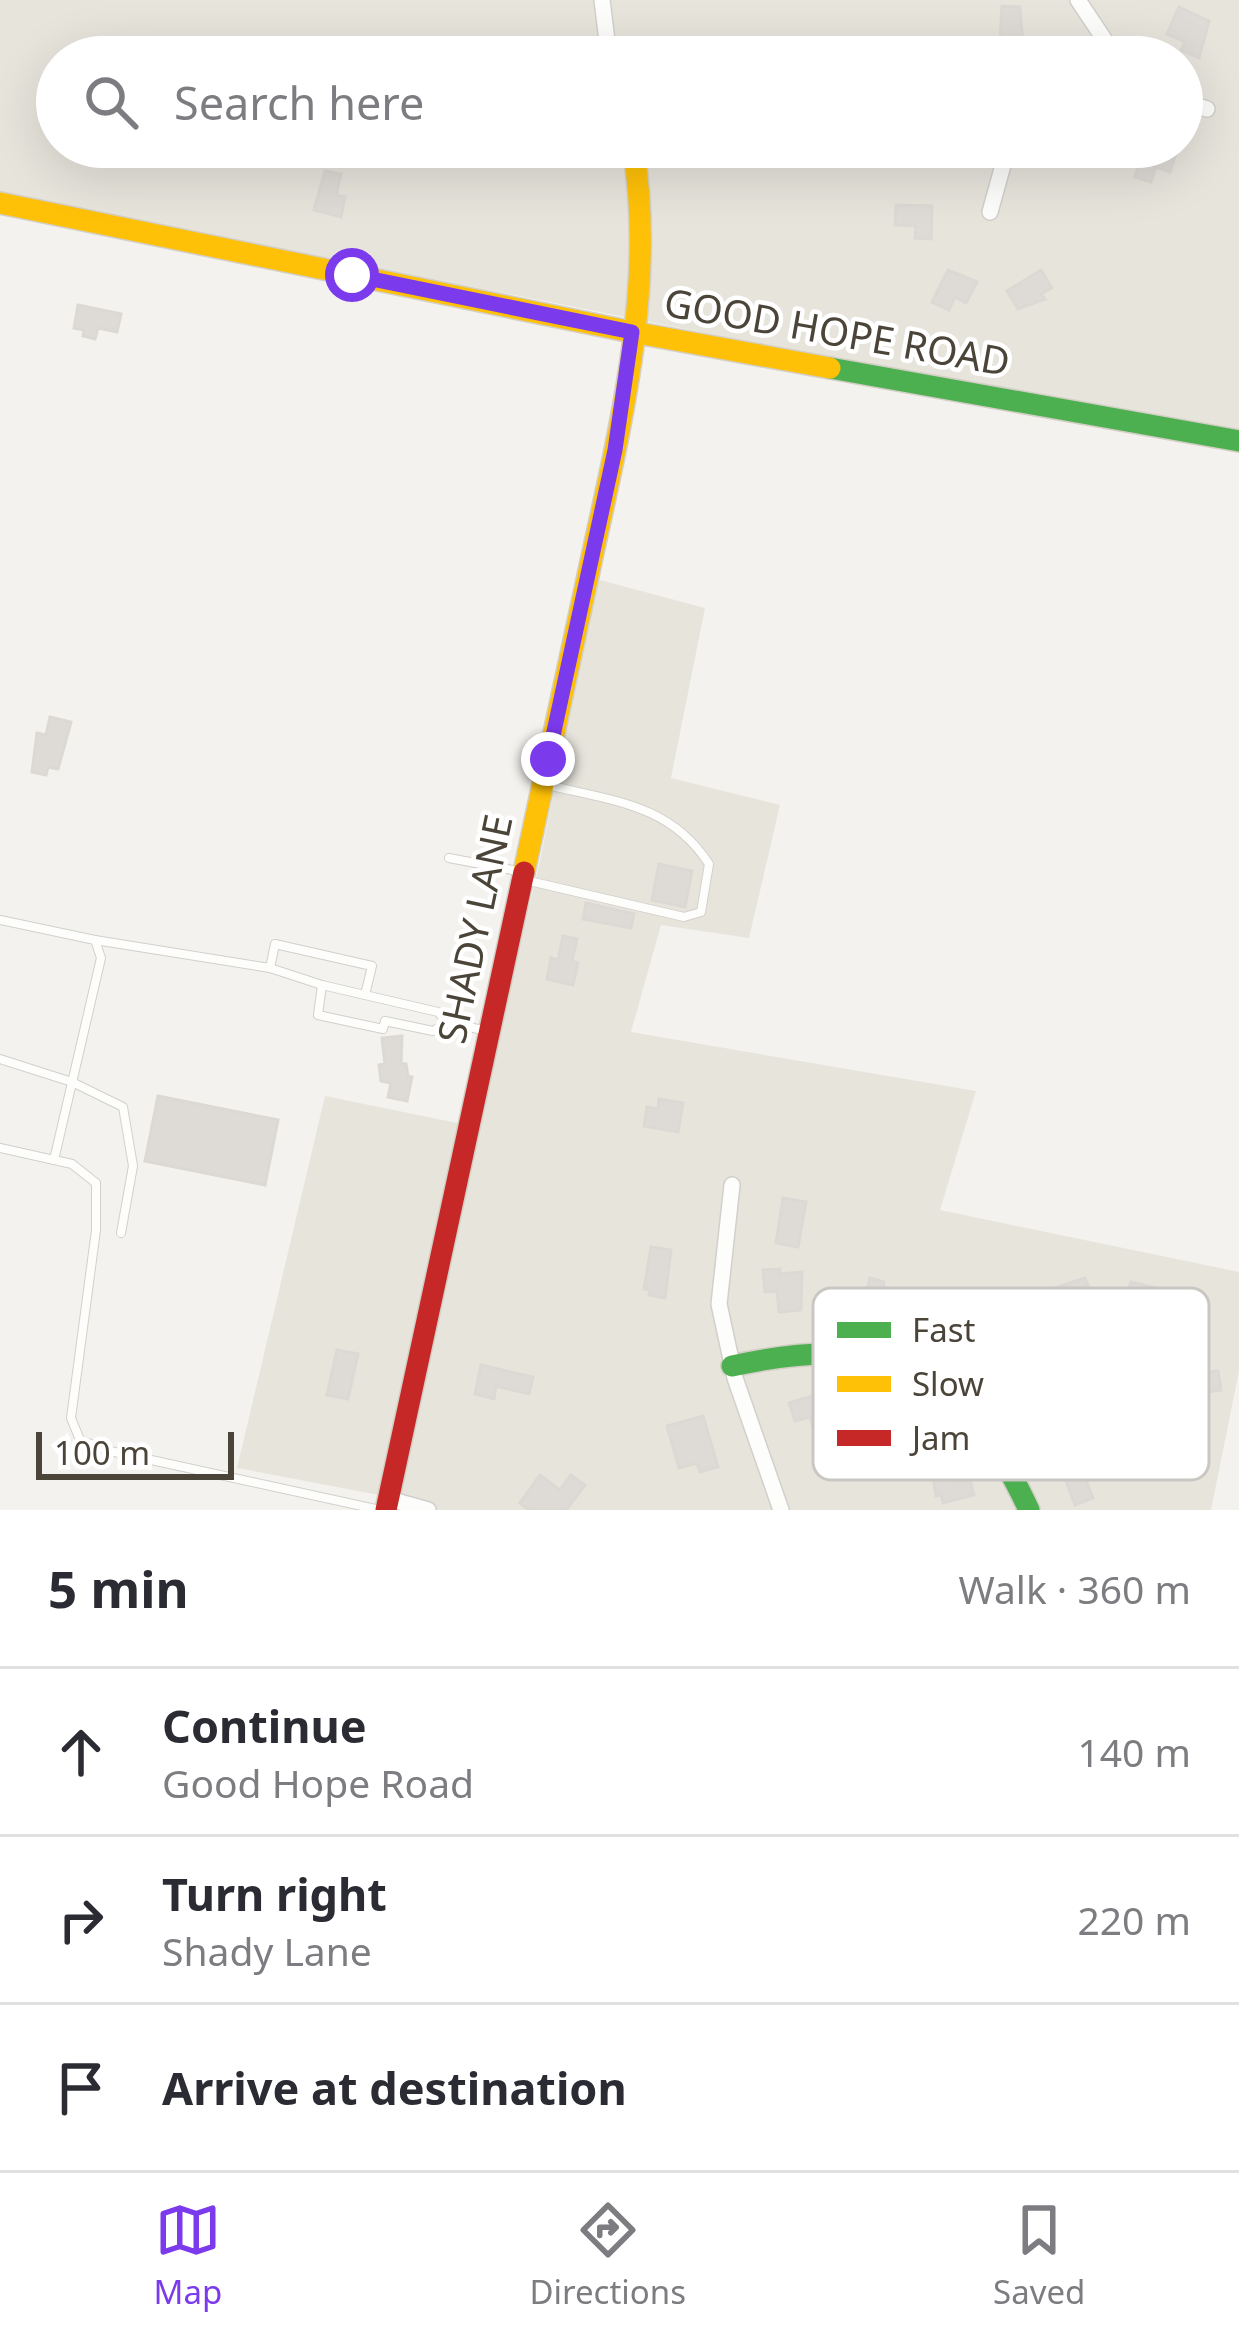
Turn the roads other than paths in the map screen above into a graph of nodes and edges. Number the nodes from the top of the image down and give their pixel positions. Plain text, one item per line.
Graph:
1 (602, 0) edge
2 (1078, 0) edge
3 (606, 36) edge
4 (1100, 36) edge
5 (1203, 108) edge
6 (1207, 109) dead end
7 (635, 168) edge
8 (1002, 168) edge
9 (0, 203) edge
10 (990, 212) dead end
11 (632, 332) junction
12 (1239, 441) edge
13 (543, 784) junction
14 (449, 858) dead end
15 (524, 876) junction
16 (0, 920) edge
17 (95, 940) junction
18 (270, 968) junction
19 (322, 985) junction
20 (365, 995) junction
21 (447, 1023) junction
22 (490, 1032) junction
23 (0, 1059) edge
24 (72, 1082) junction
25 (0, 1148) edge
26 (54, 1160) junction
27 (732, 1185) dead end
28 (121, 1233) dead end
29 (813, 1349) edge
30 (732, 1366) junction
31 (1015, 1480) edge
32 (385, 1506) edge
33 (428, 1510) edge
34 (781, 1510) edge
35 (1029, 1510) edge

1 - 3 street
2 - 4 street
5 - 6 street
7 - 11 street, SHADY LANE
8 - 10 street
9 - 11 street, GOOD HOPE ROAD
11 - 12 street, GOOD HOPE ROAD
11 - 13 street, SHADY LANE
13 - 15 street, SHADY LANE
13 - 15 lane
14 - 15 lane
15 - 22 street, SHADY LANE
16 - 17 lane
17 - 18 lane
17 - 24 lane
18 - 19 lane
18 - 20 lane
19 - 20 lane
19 - 21 lane
20 - 21 lane
21 - 22 lane
22 - 32 street, SHADY LANE
23 - 24 lane
24 - 26 lane
24 - 28 lane
25 - 26 lane
26 - 32 lane
27 - 30 street
29 - 30 street
30 - 34 street
31 - 35 street
32 - 33 street

